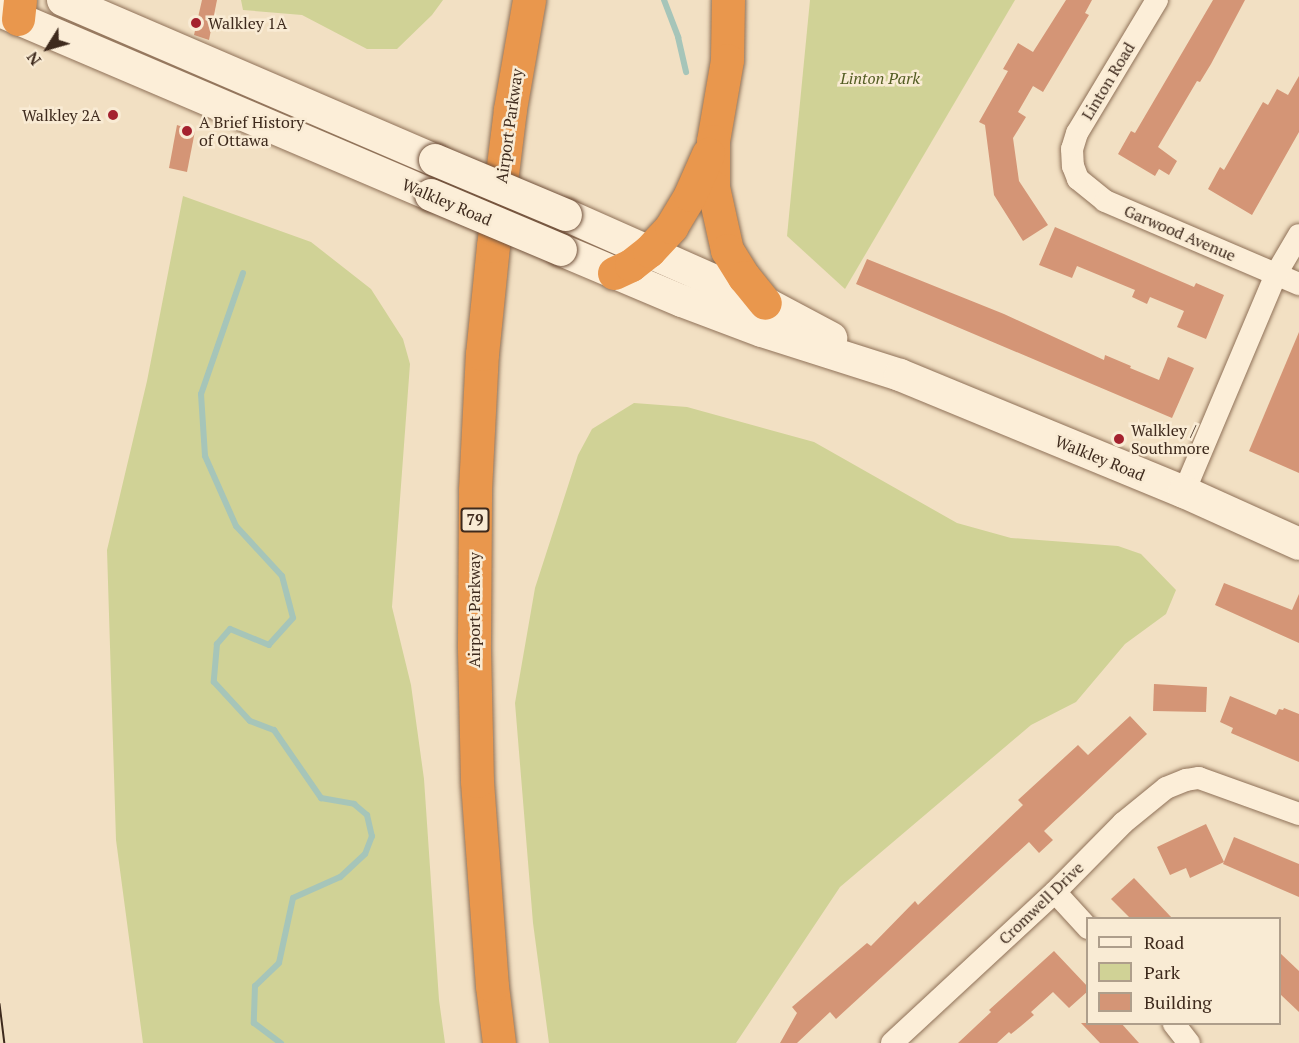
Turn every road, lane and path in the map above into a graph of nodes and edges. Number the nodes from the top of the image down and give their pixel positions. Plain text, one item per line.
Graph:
1 (529, 0) edge
2 (728, 0) edge
3 (1157, 0) edge
4 (74, 4) edge
5 (12, 10) edge
6 (713, 141) junction
7 (1073, 166) joint
8 (496, 222) junction
9 (1299, 235) edge
10 (649, 251) junction
11 (614, 273) junction
12 (1276, 274) junction
13 (1299, 284) edge
14 (765, 303) junction
15 (900, 375) junction
16 (1184, 492) junction
17 (1299, 544) edge
18 (1299, 814) edge
19 (1055, 892) junction
20 (1086, 926) edge
21 (1176, 1025) edge
22 (499, 1043) edge
23 (892, 1043) edge
24 (1189, 1043) edge

1 - 8 highway, Airport Parkway / 79
2 - 6 highway
3 - 7 street, Linton Road
4 - 10 main road, Walkley Road, bridge
5 - 8 main road, Walkley Road, bridge
6 - 10 highway
6 - 14 highway
7 - 12 street, Garwood Avenue
8 - 11 main road, Walkley Road, bridge
8 - 22 highway, Airport Parkway / 79
9 - 12 street
10 - 11 highway
10 - 14 main road, Walkley Road
11 - 15 main road, Walkley Road
12 - 13 street, Garwood Avenue
12 - 16 street
14 - 15 main road, Walkley Road
15 - 16 main road, Walkley Road
16 - 17 main road, Walkley Road
18 - 19 street, Cromwell Drive
19 - 20 street
19 - 23 street, Cromwell Drive
21 - 24 street

